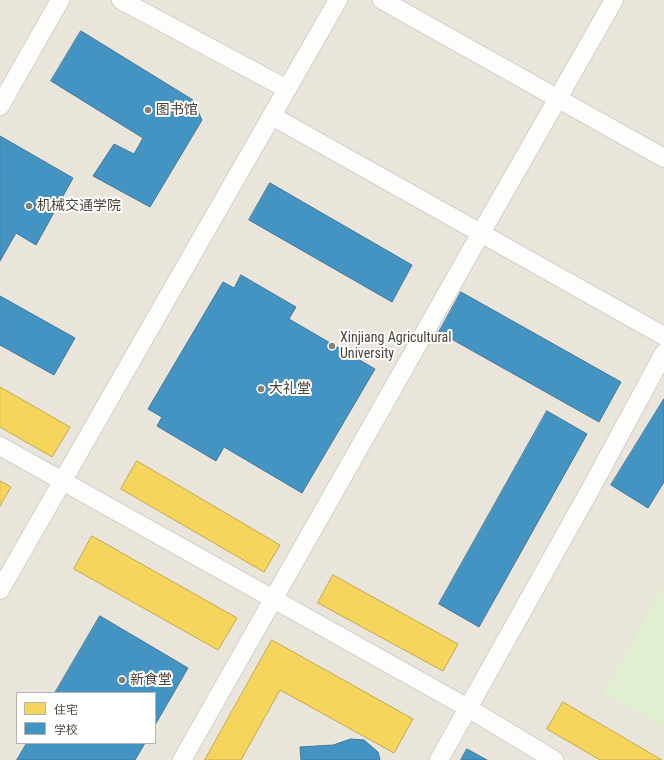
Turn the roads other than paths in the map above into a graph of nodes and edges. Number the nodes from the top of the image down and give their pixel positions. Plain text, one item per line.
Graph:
1 (60, 0) edge
2 (121, 0) edge
3 (338, 0) edge
4 (382, 0) edge
5 (614, 0) edge
6 (287, 89) junction
7 (558, 99) junction
8 (0, 106) edge
9 (272, 116) junction
10 (664, 158) edge
11 (480, 233) junction
12 (664, 336) edge
13 (664, 353) edge
14 (0, 446) edge
15 (63, 481) junction
16 (0, 590) edge
17 (273, 599) junction
18 (468, 708) junction
19 (182, 760) edge
20 (439, 760) edge
21 (554, 760) edge

1 - 8 street
2 - 6 street
3 - 6 street
4 - 7 street
5 - 7 street
6 - 9 street
7 - 10 street
7 - 11 street
9 - 11 street
9 - 15 street
11 - 12 street
11 - 17 street
13 - 18 street
14 - 15 street
15 - 16 street
15 - 17 street
17 - 18 street
17 - 19 street
18 - 20 street
18 - 21 street

